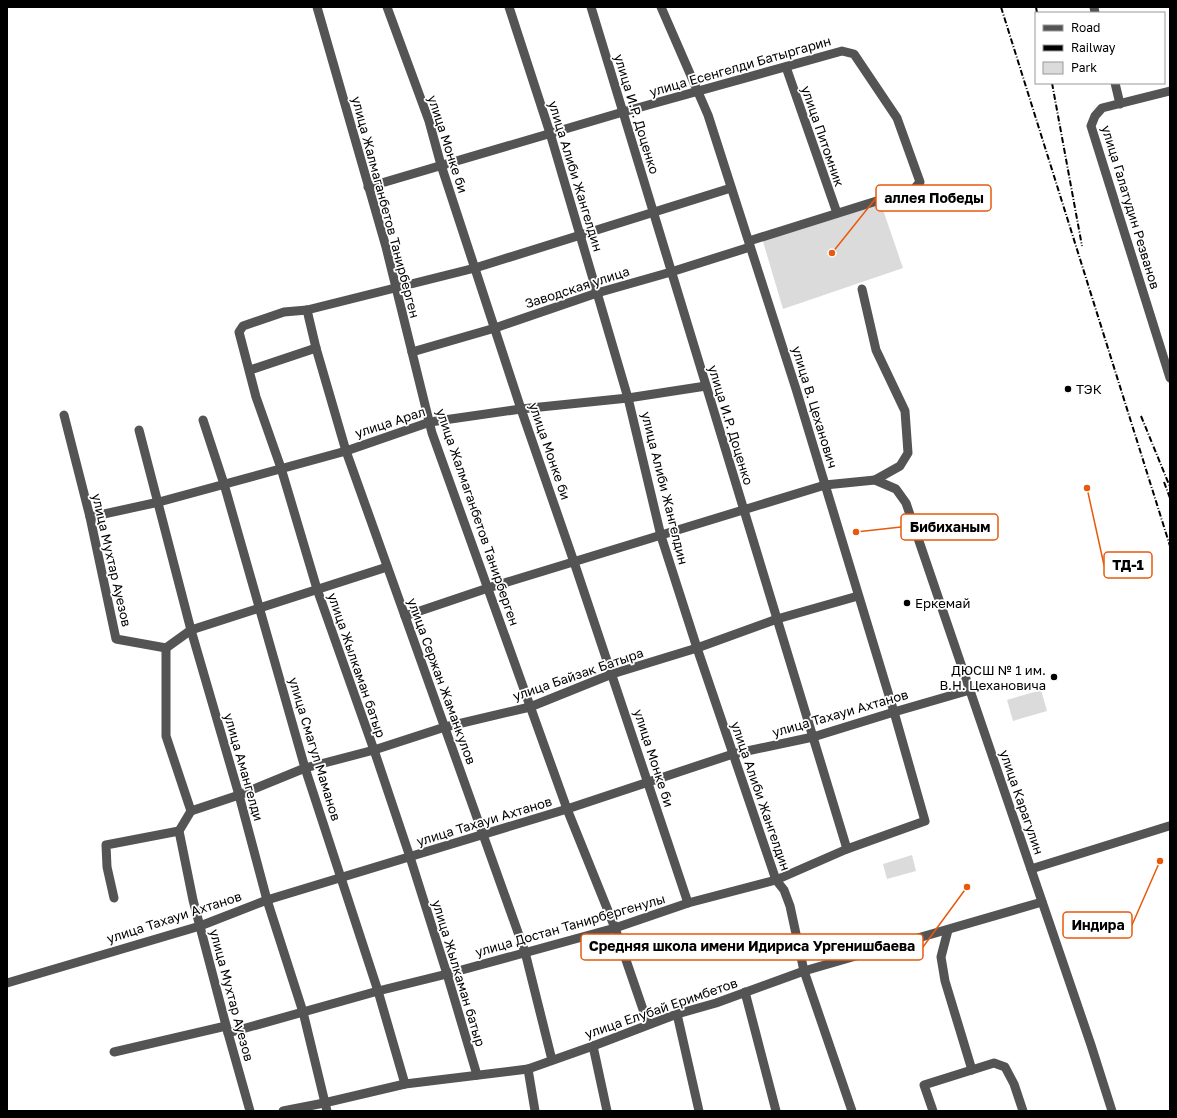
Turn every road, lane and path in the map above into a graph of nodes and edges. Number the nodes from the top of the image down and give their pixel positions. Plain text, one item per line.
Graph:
1 (317, 7) edge
2 (387, 7) edge
3 (510, 7) edge
4 (591, 7) edge
5 (661, 7) edge
6 (842, 51) joint
7 (786, 67) junction
8 (1115, 84) edge
9 (698, 91) junction
10 (1170, 91) edge
11 (1120, 104) junction
12 (623, 112) junction
13 (550, 133) junction
14 (441, 165) junction
15 (368, 186) junction
16 (732, 188) junction
17 (653, 213) junction
18 (837, 213) junction
19 (580, 236) junction
20 (750, 244) junction
21 (475, 268) junction
22 (671, 272) junction
23 (396, 287) junction
24 (862, 289) dead end
25 (597, 293) junction
26 (307, 310) junction
27 (495, 328) junction
28 (316, 348) junction
29 (412, 352) junction
30 (250, 370) junction
31 (1170, 378) edge
32 (706, 386) junction
33 (628, 398) junction
34 (521, 409) junction
35 (64, 415) dead end
36 (203, 420) dead end
37 (430, 422) junction
38 (139, 430) dead end
39 (346, 451) junction
40 (281, 468) junction
41 (875, 480) junction
42 (224, 484) junction
43 (825, 486) junction
44 (159, 502) junction
45 (743, 510) junction
46 (90, 517) junction
47 (661, 536) junction
48 (574, 562) junction
49 (387, 567) junction
50 (317, 588) junction
51 (488, 588) junction
52 (858, 596) junction
53 (260, 607) junction
54 (405, 616) junction
55 (776, 619) junction
56 (192, 630) junction
57 (166, 648) junction
58 (698, 648) junction
59 (612, 674) junction
60 (970, 690) junction
61 (530, 707) junction
62 (894, 712) junction
63 (445, 727) junction
64 (813, 737) junction
65 (374, 750) junction
66 (733, 754) junction
67 (305, 768) junction
68 (648, 783) junction
69 (239, 795) junction
70 (567, 809) junction
71 (191, 810) junction
72 (924, 821) joint
73 (1168, 826) dead end
74 (179, 831) junction
75 (483, 835) junction
76 (846, 849) junction
77 (410, 857) junction
78 (1031, 869) junction
79 (341, 878) junction
80 (776, 880) junction
81 (114, 898) dead end
82 (267, 900) junction
83 (1042, 902) junction
84 (688, 904) junction
85 (200, 926) junction
86 (615, 928) junction
87 (948, 930) junction
88 (525, 952) junction
89 (804, 971) junction
90 (447, 974) junction
91 (7, 983) edge
92 (378, 991) junction
93 (745, 992) junction
94 (303, 1012) junction
95 (677, 1014) junction
96 (648, 1024) junction
97 (227, 1029) junction
98 (593, 1046) junction
99 (114, 1052) dead end
100 (552, 1060) junction
101 (528, 1069) junction
102 (972, 1070) junction
103 (476, 1075) junction
104 (405, 1084) junction
105 (325, 1107) edge
106 (250, 1111) edge
107 (283, 1111) edge
108 (535, 1111) edge
109 (607, 1111) edge
110 (699, 1111) edge
111 (776, 1111) edge
112 (852, 1111) edge
113 (933, 1111) edge
114 (1023, 1111) edge
115 (1112, 1111) edge

1 - 15 street, улица Жалмаганбетов Танирберген
2 - 14 street, улица Монке би
3 - 13 street, улица Алиби Жангелдин
4 - 12 street, улица И.Р. Доценко
5 - 9 street, улица В. Цеханович
6 - 7 street, улица Есенгелди Батыргарин
6 - 18 street, Заводская улица
7 - 9 street, улица Есенгелди Батыргарин
7 - 18 street, улица Питомник
8 - 11 street
9 - 12 street, улица Есенгелди Батыргарин
9 - 16 street, улица В. Цеханович
10 - 11 street, улица Галатудин Резванов
11 - 31 street, улица Галатудин Резванов
12 - 13 street, улица Есенгелди Батыргарин
12 - 17 street, улица И.Р. Доценко
13 - 14 street, улица Есенгелди Батыргарин
13 - 19 street, улица Алиби Жангелдин
14 - 15 street, улица Есенгелди Батыргарин
14 - 21 street, улица Монке би
15 - 23 street, улица Жалмаганбетов Танирберген
16 - 17 street, улица Жылкаман батыр
16 - 20 street, улица В. Цеханович
17 - 19 street, улица Жылкаман батыр
17 - 22 street, улица И.Р. Доценко
18 - 20 street, Заводская улица
19 - 21 street, улица Жылкаман батыр
19 - 25 street, улица Алиби Жангелдин
20 - 22 street, Заводская улица
20 - 43 street, улица В. Цеханович
21 - 23 street, улица Жылкаман батыр
21 - 27 street, улица Монке би
22 - 25 street, Заводская улица
22 - 32 street, улица И.Р. Доценко
23 - 26 street, улица Жылкаман батыр
23 - 29 street, улица Жалмаганбетов Танирберген
24 - 41 street
25 - 27 street, Заводская улица
25 - 33 street, улица Алиби Жангелдин
26 - 28 street, улица Сержан Жаманкулов
26 - 30 street, улица Жылкаман батыр
27 - 29 street, Заводская улица
27 - 34 street, улица Монке би
28 - 30 street
28 - 39 street, улица Сержан Жаманкулов
29 - 37 street, улица Жалмаганбетов Танирберген
30 - 40 street, улица Жылкаман батыр
32 - 33 street, улица Арал
32 - 45 street, улица И.Р. Доценко
33 - 34 street, улица Арал
33 - 47 street, улица Алиби Жангелдин
34 - 37 street, улица Арал
34 - 48 street, улица Монке би
35 - 46 street, улица Мухтар Ауезов
36 - 42 street, улица Смагул Маманов
37 - 39 street, улица Арал
37 - 51 street, улица Жалмаганбетов Танирберген
38 - 44 street, улица Амангелди
39 - 40 street, улица Арал
39 - 49 street, улица Сержан Жаманкулов
40 - 42 street, улица Арал
40 - 50 street, улица Жылкаман батыр
41 - 43 street
41 - 60 street, улица Карагулин
42 - 44 street, улица Арал
42 - 53 street, улица Смагул Маманов
43 - 45 street
43 - 52 street, улица В. Цеханович
44 - 46 street, улица Арал
44 - 56 street, улица Амангелди
45 - 47 street
45 - 55 street, улица И.Р. Доценко
46 - 57 street, улица Мухтар Ауезов
47 - 48 street
47 - 58 street, улица Алиби Жангелдин
48 - 51 street
48 - 59 street, улица Монке би
49 - 50 street
49 - 54 street, улица Сержан Жаманкулов
50 - 53 street
50 - 65 street, улица Жылкаман батыр
51 - 54 street
51 - 61 street, улица Жалмаганбетов Танирберген
52 - 55 street, улица Байзак Батыра
52 - 62 street, улица В. Цеханович
53 - 56 street
53 - 67 street, улица Смагул Маманов
54 - 63 street, улица Сержан Жаманкулов
55 - 58 street, улица Байзак Батыра
55 - 64 street, улица И.Р. Доценко
56 - 57 street
56 - 69 street, улица Амангелди
57 - 71 street
58 - 59 street, улица Байзак Батыра
58 - 66 street, улица Алиби Жангелдин
59 - 61 street, улица Байзак Батыра
59 - 68 street, улица Монке би
60 - 62 street, улица Тахауи Ахтанов
60 - 78 street, улица Карагулин
61 - 63 street, улица Байзак Батыра
61 - 70 street, улица Жалмаганбетов Танирберген
62 - 64 street, улица Тахауи Ахтанов
62 - 72 street, улица В. Цеханович
63 - 65 street, улица Байзак Батыра
63 - 75 street, улица Сержан Жаманкулов
64 - 66 street, улица Тахауи Ахтанов
64 - 76 street, улица И.Р. Доценко
65 - 67 street, улица Байзак Батыра
65 - 77 street, улица Жылкаман батыр
66 - 68 street, улица Тахауи Ахтанов
66 - 80 street, улица Алиби Жангелдин
67 - 69 street, улица Байзак Батыра
67 - 79 street, улица Смагул Маманов
68 - 70 street, улица Тахауи Ахтанов
68 - 84 street, улица Монке би
69 - 71 street, улица Байзак Батыра
69 - 82 street, улица Амангелди
70 - 75 street, улица Тахауи Ахтанов
70 - 86 street, улица Жалмаганбетов Танирберген
71 - 74 street
72 - 76 street, улица Достан Танирбергенулы
73 - 78 street
74 - 81 street
74 - 85 street, улица Мухтар Ауезов
75 - 77 street, улица Тахауи Ахтанов
75 - 88 street, улица Сержан Жаманкулов
76 - 80 street, улица Достан Танирбергенулы
77 - 79 street, улица Тахауи Ахтанов
77 - 90 street, улица Жылкаман батыр
78 - 83 street, улица Карагулин
79 - 82 street, улица Тахауи Ахтанов
79 - 92 street, улица Смагул Маманов
80 - 84 street, улица Достан Танирбергенулы
80 - 89 street, улица Алиби Жангелдин
82 - 85 street, улица Тахауи Ахтанов
82 - 94 street, улица Амангелди
83 - 87 street, улица Елубай Еримбетов
83 - 115 street, улица Карагулин
84 - 86 street, улица Достан Танирбергенулы
85 - 91 street, улица Тахауи Ахтанов
85 - 97 street, улица Мухтар Ауезов
86 - 88 street, улица Достан Танирбергенулы
86 - 96 street, улица Жалмаганбетов Танирберген
87 - 89 street, улица Елубай Еримбетов
87 - 102 street
88 - 90 street, улица Достан Танирбергенулы
88 - 100 street, улица Сержан Жаманкулов
89 - 93 street, улица Елубай Еримбетов
89 - 112 street, улица Алиби Жангелдин
90 - 92 street, улица Достан Танирбергенулы
90 - 103 street, улица Жылкаман батыр
92 - 94 street, улица Достан Танирбергенулы
92 - 104 street, улица Смагул Маманов
93 - 95 street, улица Елубай Еримбетов
93 - 111 street
94 - 97 street, улица Достан Танирбергенулы
94 - 105 street, улица Амангелди
95 - 96 street, улица Елубай Еримбетов
95 - 110 street
96 - 98 street, улица Елубай Еримбетов
97 - 99 street, улица Достан Танирбергенулы
97 - 106 street, улица Мухтар Ауезов
98 - 100 street, улица Елубай Еримбетов
98 - 109 street
100 - 101 street, улица Елубай Еримбетов
101 - 103 street, улица Елубай Еримбетов
101 - 108 street
102 - 113 street
102 - 114 street
103 - 104 street, улица Елубай Еримбетов
104 - 105 street, улица Елубай Еримбетов
105 - 107 street, улица Елубай Еримбетов

